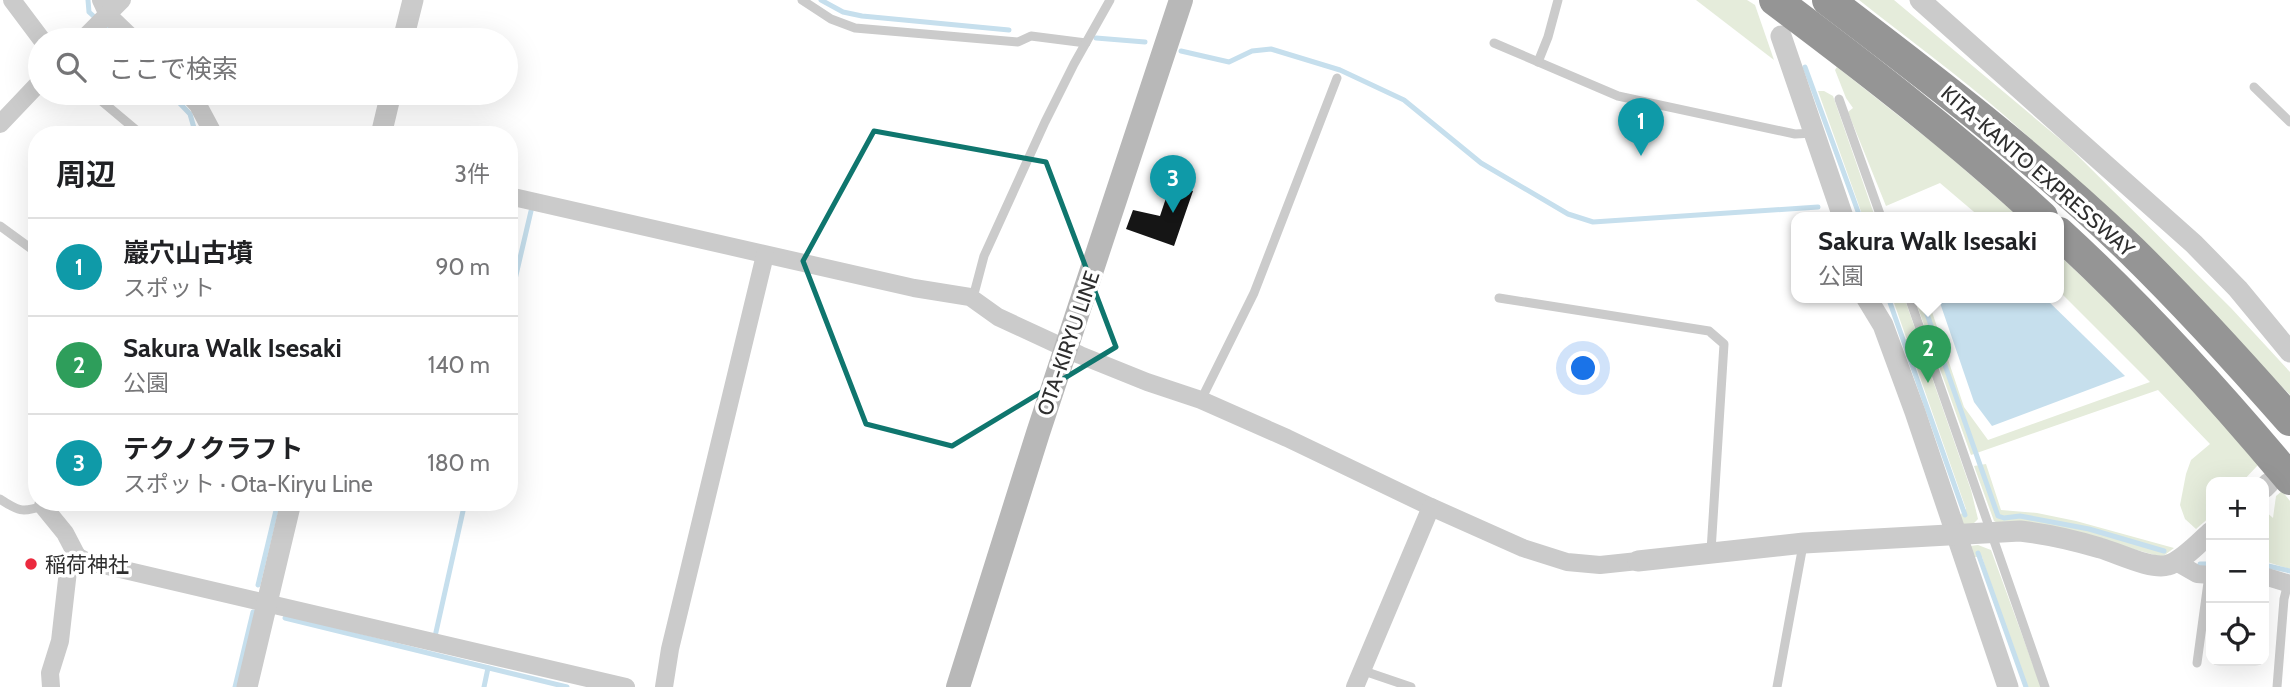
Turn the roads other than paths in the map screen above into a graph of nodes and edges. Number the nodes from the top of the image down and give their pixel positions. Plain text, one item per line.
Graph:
1 (12, 0) edge
2 (122, 0) edge
3 (413, 0) edge
4 (802, 0) edge
5 (1110, 0) edge
6 (1181, 0) edge
7 (1558, 0) edge
8 (1775, 0) edge
9 (1828, 0) edge
10 (1920, 0) edge
11 (102, 15) edge
12 (33, 28) edge
13 (119, 28) edge
14 (406, 28) edge
15 (1781, 36) dead end
16 (1086, 43) junction
17 (1494, 43) dead end
18 (1538, 62) junction
19 (1336, 78) dead end
20 (2254, 87) dead end
21 (28, 95) edge
22 (1839, 99) dead end
23 (106, 105) edge
24 (198, 105) edge
25 (388, 105) edge
26 (2290, 122) edge
27 (0, 124) edge
28 (131, 126) edge
29 (209, 126) edge
30 (383, 126) edge
31 (1816, 133) junction
32 (518, 198) edge
33 (1841, 212) edge
34 (1879, 212) edge
35 (2037, 212) edge
36 (0, 226) edge
37 (2064, 238) edge
38 (28, 246) edge
39 (765, 255) junction
40 (970, 297) junction
41 (1499, 298) dead end
42 (1870, 303) edge
43 (1911, 303) edge
44 (1066, 348) junction
45 (2290, 352) edge
46 (1201, 400) junction
47 (2290, 420) edge
48 (2274, 484) edge
49 (0, 499) edge
50 (1431, 508) junction
51 (28, 510) edge
52 (48, 511) edge
53 (289, 511) edge
54 (1991, 532) junction
55 (1956, 534) junction
56 (2206, 536) edge
57 (1804, 543) junction
58 (1711, 553) junction
59 (77, 556) junction
60 (1638, 561) joint
61 (2176, 562) junction
62 (2206, 574) edge
63 (2269, 577) edge
64 (2289, 583) edge
65 (2206, 602) edge
66 (268, 603) junction
67 (2197, 663) dead end
68 (1358, 678) edge
69 (51, 687) edge
70 (247, 687) edge
71 (626, 687) edge
72 (664, 687) edge
73 (958, 687) edge
74 (1411, 687) edge
75 (1777, 687) edge
76 (2008, 687) edge
77 (2045, 687) edge
78 (2277, 687) edge

1 - 12 street
2 - 11 street
3 - 14 street
4 - 16 lane
5 - 16 lane
6 - 44 main road, OTA-KIRYU LINE
7 - 18 lane
8 - 35 highway, KITA-KANTO EXPRESSWAY
9 - 47 highway, KITA-KANTO EXPRESSWAY
10 - 45 street
11 - 13 street
15 - 31 street
16 - 40 lane
17 - 18 lane
18 - 31 lane
19 - 46 lane
20 - 26 lane
21 - 27 street
22 - 34 lane
23 - 28 lane
24 - 29 street
25 - 30 street
31 - 33 street
32 - 39 street
36 - 38 lane
37 - 48 highway, KITA-KANTO EXPRESSWAY
39 - 40 street
39 - 72 street
40 - 44 street
41 - 58 lane
42 - 55 street
43 - 54 lane
44 - 46 street
44 - 73 main road, OTA-KIRYU LINE
46 - 50 street
49 - 51 lane
50 - 60 street
50 - 68 street
52 - 59 street
53 - 66 street
54 - 55 street
54 - 61 street
54 - 77 lane
55 - 57 street
55 - 76 street
56 - 61 street
57 - 58 street
57 - 75 lane
58 - 60 street
59 - 66 street
59 - 69 street
61 - 62 street
63 - 64 street
64 - 78 lane
65 - 67 lane
66 - 70 street
66 - 71 street
68 - 74 lane

